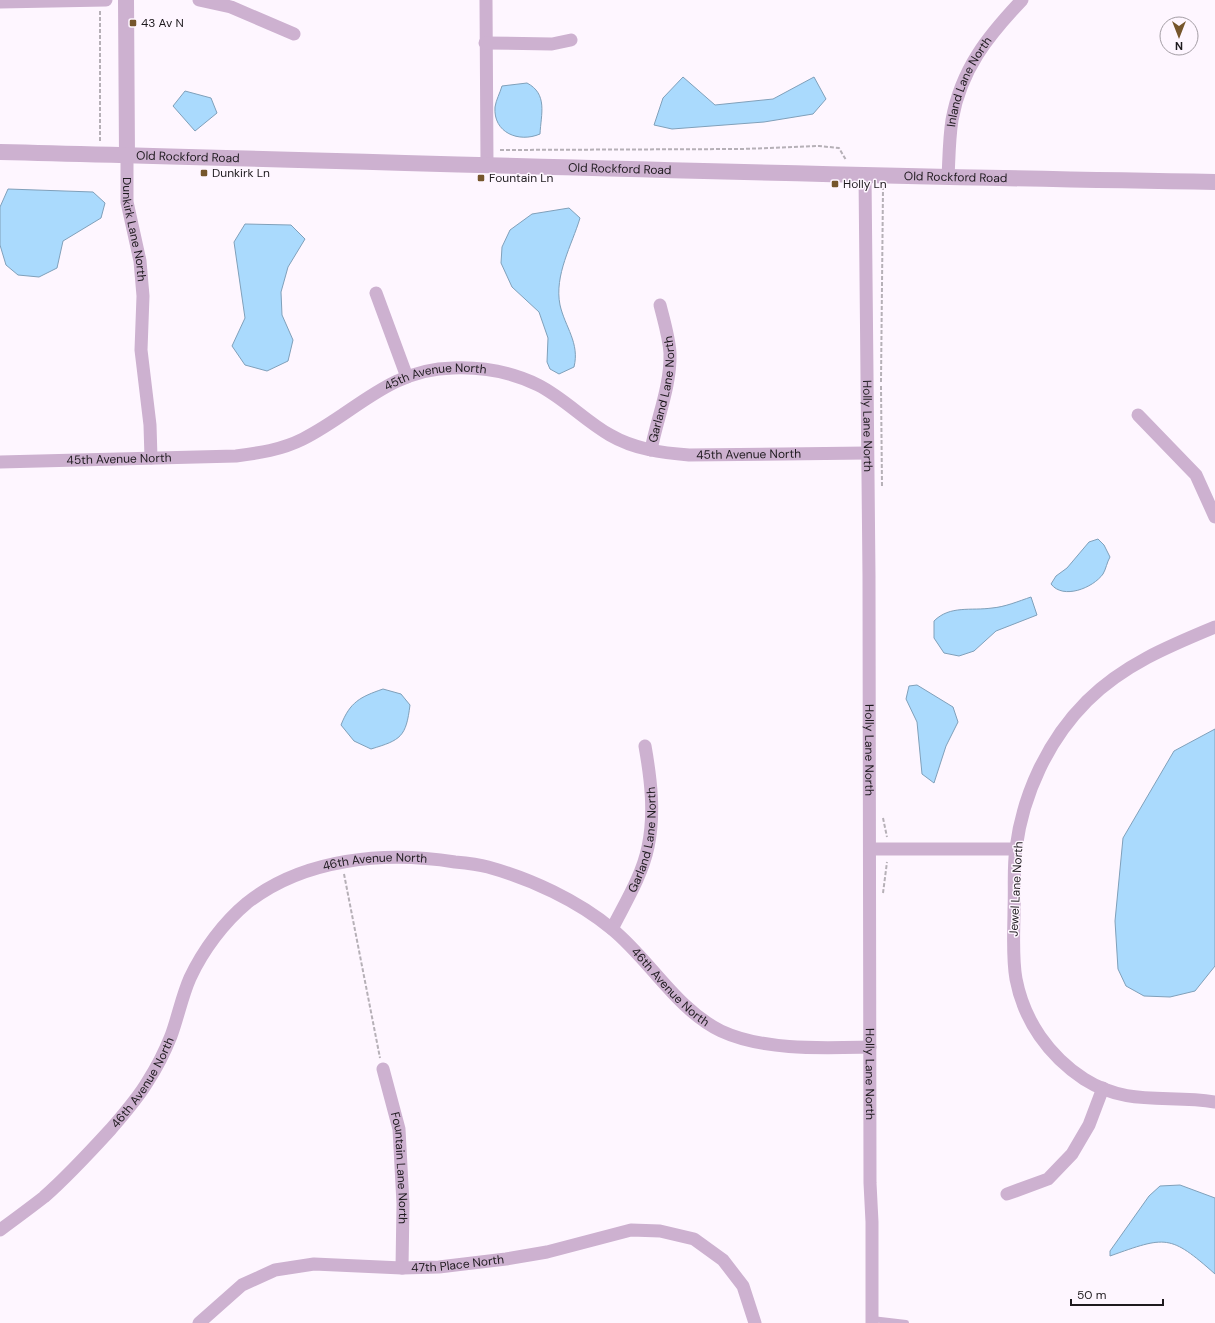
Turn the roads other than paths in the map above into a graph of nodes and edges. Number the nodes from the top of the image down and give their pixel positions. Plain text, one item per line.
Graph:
1 (100, 0) edge
2 (106, 0) edge
3 (126, 0) edge
4 (199, 0) edge
5 (486, 0) edge
6 (1022, 0) edge
7 (0, 2) edge
8 (294, 34) dead end
9 (571, 40) dead end
10 (485, 43) junction
11 (127, 147) junction
12 (0, 152) edge
13 (487, 157) junction
14 (865, 176) junction
15 (948, 178) junction
16 (1215, 182) edge
17 (376, 293) dead end
18 (660, 305) dead end
19 (407, 377) junction
20 (1138, 415) dead end
21 (651, 450) junction
22 (867, 453) junction
23 (151, 458) junction
24 (0, 462) edge
25 (1215, 517) edge
26 (1215, 627) edge
27 (645, 746) dead end
28 (870, 849) junction
29 (1016, 849) junction
30 (612, 929) junction
31 (870, 1047) junction
32 (383, 1069) road end
33 (1103, 1088) junction
34 (1215, 1102) edge
35 (1007, 1194) dead end
36 (0, 1230) edge
37 (402, 1268) junction
38 (872, 1321) edge
39 (199, 1323) edge
40 (755, 1323) edge
41 (906, 1323) edge

1 - 2 street
1 - 7 street
3 - 11 street, Dunkirk Lane North
4 - 8 street
5 - 10 street
6 - 15 street, Inland Lane North
9 - 10 street
10 - 13 street
11 - 12 street, Old Rockford Road
11 - 13 street, Old Rockford Road
11 - 23 street, Dunkirk Lane North
13 - 14 street, Old Rockford Road
14 - 15 street, Old Rockford Road
14 - 22 street, Holly Lane North
15 - 16 street, Old Rockford Road
17 - 19 street
18 - 21 street, Garland Lane North
19 - 21 street, 45th Avenue North
19 - 23 street, 45th Avenue North
20 - 25 street
21 - 22 street, 45th Avenue North
22 - 28 street, Holly Lane North
23 - 24 street, 45th Avenue North
26 - 29 street, Jewel Lane North
27 - 30 street, Garland Lane North
28 - 29 street
28 - 31 street, Holly Lane North
29 - 33 street, Jewel Lane North
30 - 31 street, 46th Avenue North
30 - 36 street, 46th Avenue North
31 - 38 street, Holly Lane North
32 - 37 street, Fountain Lane North
33 - 34 street
33 - 35 street
37 - 39 street, 47th Place North
37 - 40 street, 47th Place North
38 - 41 lane

